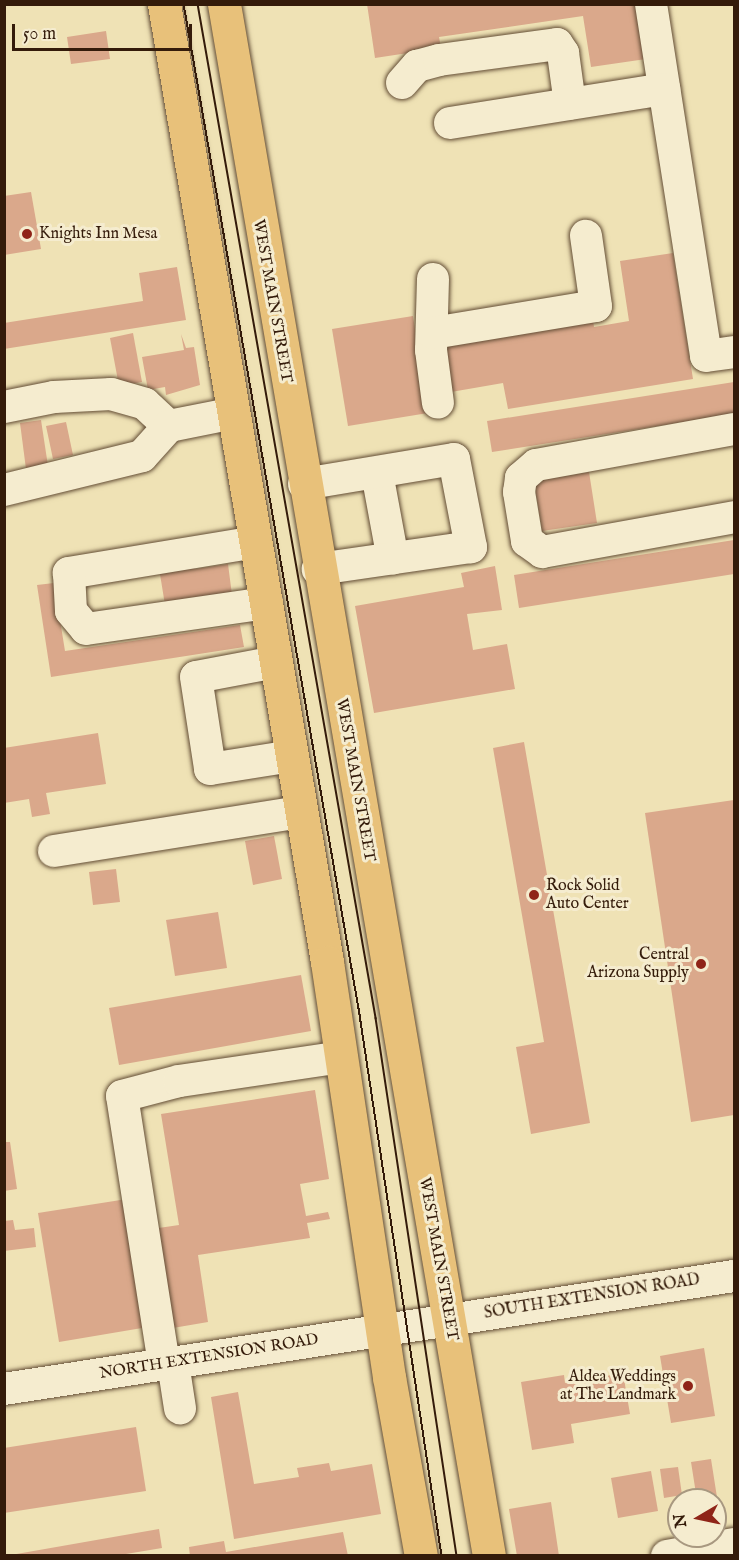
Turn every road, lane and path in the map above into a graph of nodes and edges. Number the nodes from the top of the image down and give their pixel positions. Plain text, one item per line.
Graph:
1 (164, 4) edge
2 (224, 4) edge
3 (651, 4) edge
4 (402, 83) dead end
5 (664, 89) junction
6 (570, 104) junction
7 (450, 123) dead end
8 (586, 236) dead end
9 (433, 279) dead end
10 (433, 333) junction
11 (735, 352) edge
12 (438, 404) dead end
13 (4, 407) edge
14 (234, 413) junction
15 (170, 426) junction
16 (735, 429) edge
17 (376, 473) junction
18 (304, 484) junction
19 (4, 490) edge
20 (735, 517) edge
21 (256, 542) junction
22 (393, 559) junction
23 (318, 569) junction
24 (267, 603) junction
25 (276, 662) junction
26 (292, 756) junction
27 (301, 812) junction
28 (54, 851) dead end
29 (341, 1057) junction
30 (735, 1276) edge
31 (448, 1319) junction
32 (414, 1325) joint
33 (382, 1330) junction
34 (169, 1363) junction
35 (4, 1389) edge
36 (180, 1408) dead end
37 (735, 1544) edge
38 (421, 1556) edge
39 (489, 1556) edge
40 (668, 1556) edge

1 - 14 main road
2 - 18 main road, WEST MAIN STREET
3 - 5 street
4 - 6 street
5 - 6 street
5 - 11 street
6 - 7 street
8 - 10 street
9 - 10 street
10 - 12 street
13 - 15 street
14 - 15 street
14 - 21 main road
15 - 19 street
16 - 20 street
17 - 18 street
17 - 22 street
17 - 22 street
18 - 23 main road, WEST MAIN STREET
21 - 24 main road
21 - 24 street
22 - 23 street
23 - 31 main road, WEST MAIN STREET
24 - 25 main road
25 - 26 main road
25 - 26 street
26 - 27 main road
27 - 28 street
27 - 29 main road
29 - 33 main road
29 - 34 street
30 - 31 street, SOUTH EXTENSION ROAD
31 - 32 street, SOUTH EXTENSION ROAD
31 - 39 main road, WEST MAIN STREET
32 - 33 street, NORTH EXTENSION ROAD
33 - 34 street, NORTH EXTENSION ROAD
33 - 38 main road
34 - 35 street, NORTH EXTENSION ROAD
34 - 36 street
37 - 40 street

